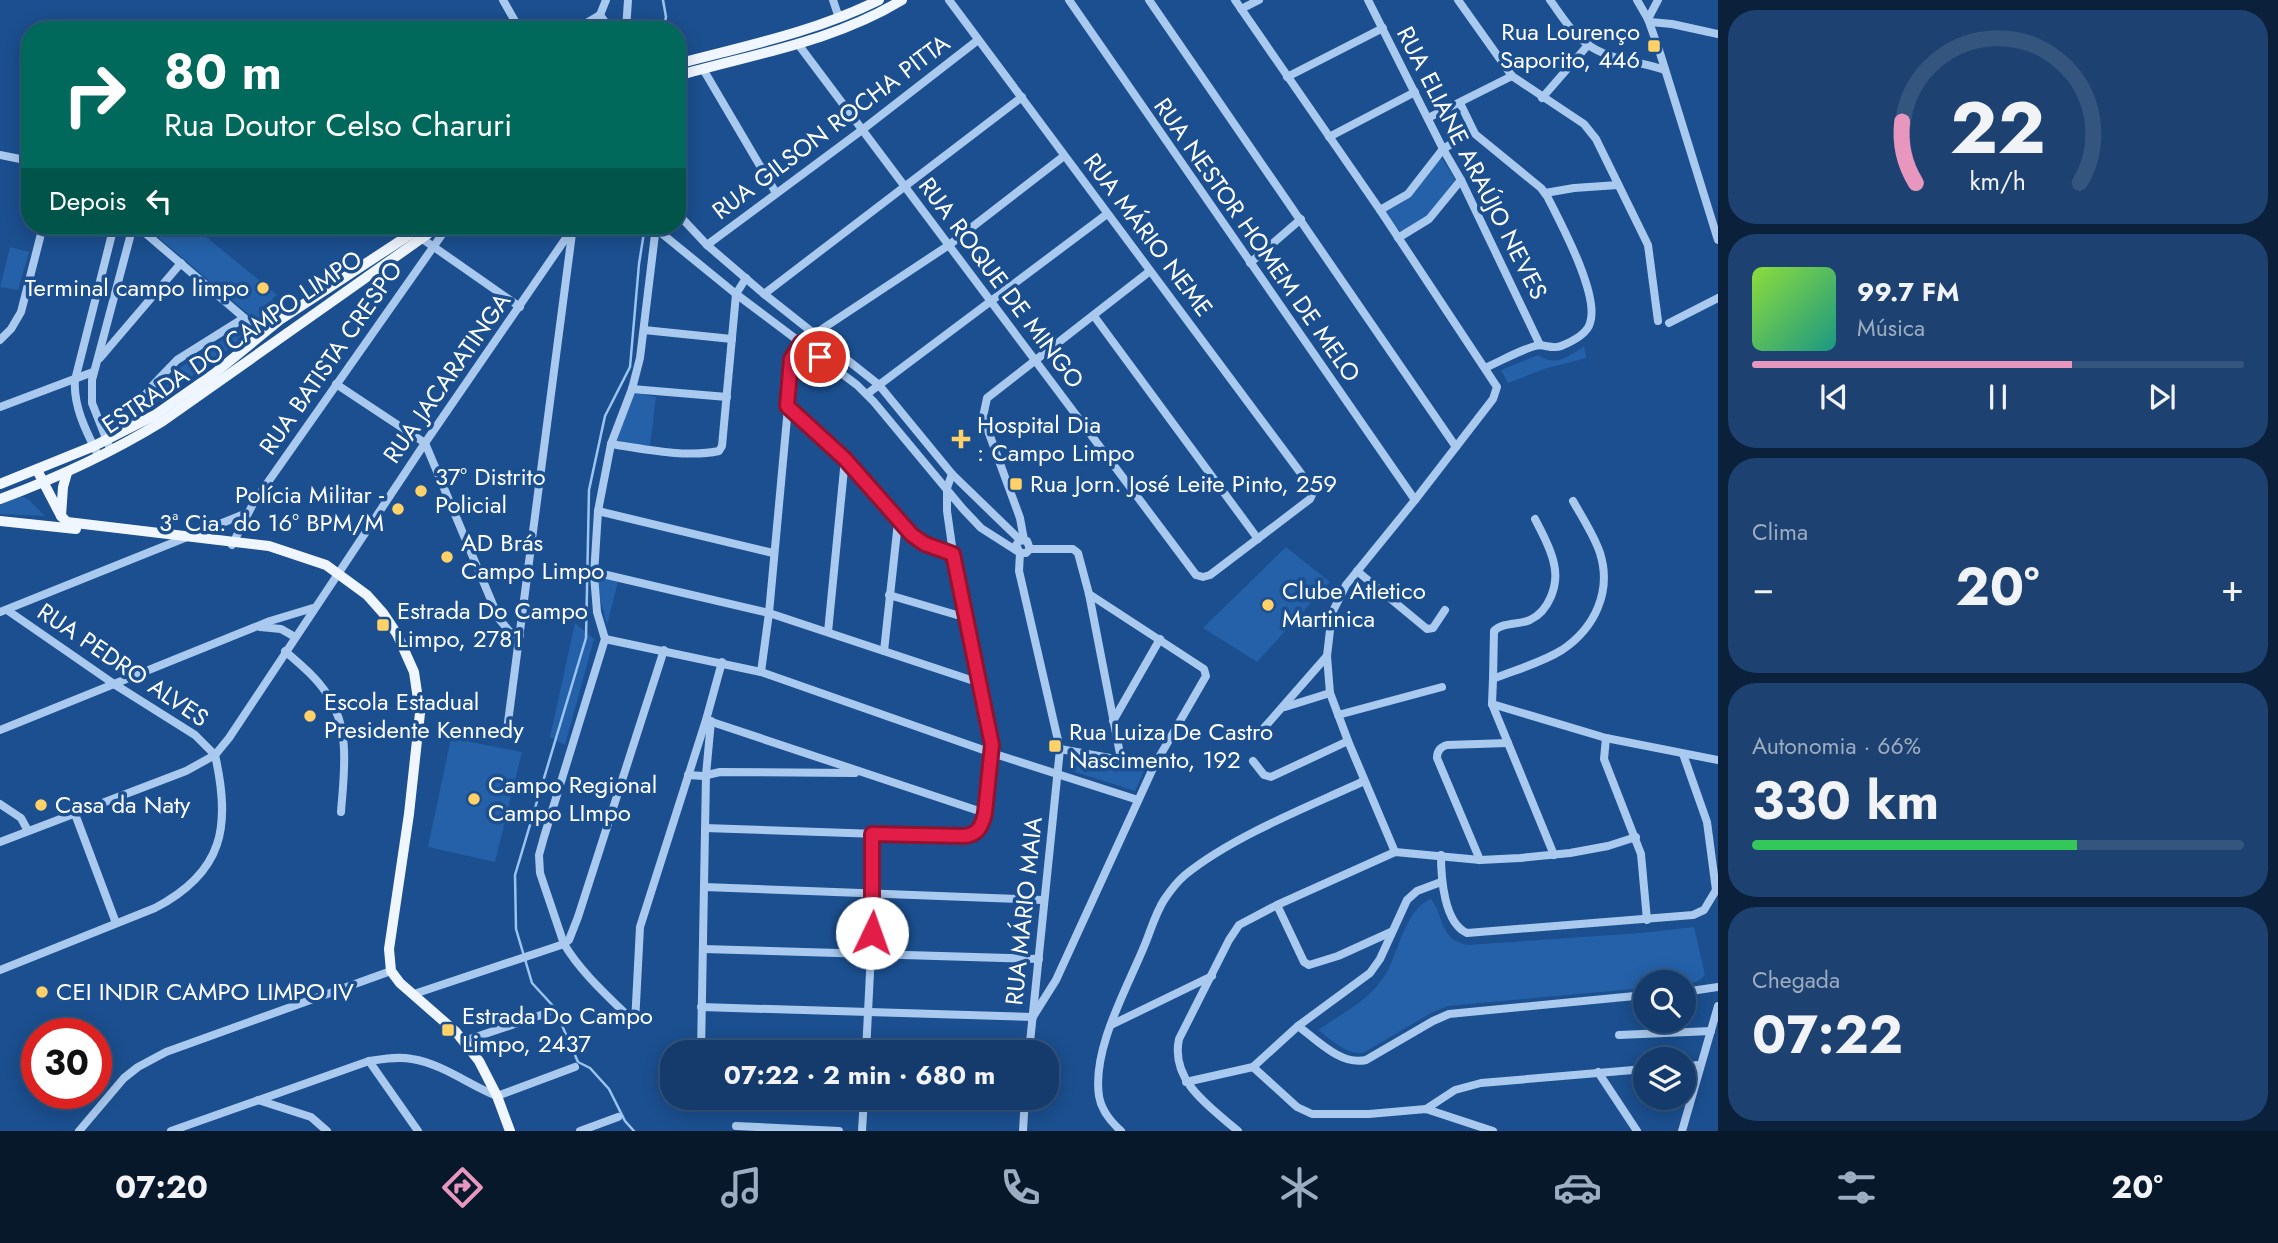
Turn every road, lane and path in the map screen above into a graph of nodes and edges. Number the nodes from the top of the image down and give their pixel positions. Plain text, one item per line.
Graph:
1 (503, 0) edge
2 (607, 0) edge
3 (628, 0) edge
4 (832, 0) edge
5 (879, 0) edge
6 (902, 0) edge
7 (949, 0) edge
8 (1069, 0) edge
9 (1149, 0) edge
10 (1234, 0) edge
11 (1259, 0) edge
12 (1368, 0) edge
13 (1458, 0) edge
14 (1550, 0) edge
15 (1637, 0) edge
16 (1657, 0) edge
17 (1241, 9) junction
18 (600, 15) junction
19 (839, 18) junction
20 (1649, 20) junction
21 (515, 21) edge
22 (590, 21) edge
23 (604, 21) edge
24 (627, 21) edge
25 (1383, 29) junction
26 (1718, 34) edge
27 (978, 40) junction
28 (798, 44) junction
29 (1588, 45) junction
30 (686, 62) edge
31 (703, 69) junction
32 (1665, 70) junction
33 (686, 74) edge
34 (1512, 76) junction
35 (1287, 77) junction
36 (1415, 92) junction
37 (1022, 97) junction
38 (1542, 98) junction
39 (1460, 103) junction
40 (1428, 118) junction
41 (862, 130) junction
42 (1473, 131) junction
43 (1329, 137) junction
44 (1443, 149) junction
45 (0, 155) edge
46 (1064, 156) junction
47 (21, 159) edge
48 (1461, 180) junction
49 (1618, 185) junction
50 (904, 187) junction
51 (776, 193) junction
52 (1545, 193) junction
53 (1380, 210) junction
54 (1107, 214) junction
55 (1301, 219) junction
56 (686, 223) edge
57 (41, 235) edge
58 (112, 235) edge
59 (133, 235) edge
60 (146, 235) edge
61 (409, 235) edge
62 (426, 235) edge
63 (441, 235) edge
64 (569, 235) edge
65 (572, 235) edge
66 (654, 235) edge
67 (665, 235) edge
68 (421, 238) junction
69 (1398, 238) junction
70 (1718, 240) edge
71 (707, 245) junction
72 (949, 245) junction
73 (433, 246) junction
74 (181, 263) junction
75 (1250, 263) junction
76 (1150, 271) junction
77 (746, 278) junction
78 (736, 294) junction
79 (764, 294) junction
80 (1718, 298) edge
81 (990, 302) junction
82 (520, 307) junction
83 (1094, 316) junction
84 (244, 318) junction
85 (281, 319) junction
86 (1658, 321) dead end
87 (1669, 323) dead end
88 (644, 330) junction
89 (263, 334) junction
90 (816, 334) junction
91 (0, 340) edge
92 (732, 340) junction
93 (801, 343) junction
94 (1541, 345) junction
95 (269, 347) junction
96 (98, 360) junction
97 (1035, 362) junction
98 (1485, 368) junction
99 (93, 372) junction
100 (75, 380) junction
101 (336, 384) junction
102 (878, 385) junction
103 (632, 389) junction
104 (867, 394) junction
105 (727, 397) junction
106 (787, 406) junction
107 (0, 407) edge
108 (137, 407) junction
109 (136, 425) junction
110 (117, 435) junction
111 (107, 440) junction
112 (425, 443) junction
113 (611, 444) junction
114 (94, 446) junction
115 (1456, 447) junction
116 (111, 451) junction
117 (99, 457) junction
118 (845, 459) junction
119 (37, 470) junction
120 (67, 473) junction
121 (952, 474) junction
122 (43, 483) junction
123 (0, 484) edge
124 (947, 488) junction
125 (0, 499) edge
126 (1415, 500) junction
127 (1573, 501) dead end
128 (598, 511) junction
129 (247, 513) junction
130 (61, 516) junction
131 (1020, 518) junction
132 (1535, 519) dead end
133 (0, 521) edge
134 (898, 522) junction
135 (1009, 528) junction
136 (184, 539) junction
137 (1258, 539) junction
138 (1022, 540) junction
139 (233, 543) junction
140 (1030, 549) junction
141 (1019, 552) junction
142 (773, 554) junction
143 (953, 554) junction
144 (1357, 571) junction
145 (594, 572) junction
146 (338, 573) junction
147 (1089, 594) junction
148 (889, 595) junction
149 (314, 608) junction
150 (1446, 610) dead end
151 (3, 611) edge
152 (769, 613) junction
153 (967, 618) junction
154 (257, 627) junction
155 (828, 632) junction
156 (520, 636) junction
157 (295, 637) junction
158 (605, 639) junction
159 (1160, 639) junction
160 (664, 650) junction
161 (285, 651) junction
162 (884, 651) junction
163 (1327, 656) junction
164 (722, 662) junction
165 (761, 672) junction
166 (1493, 679) junction
167 (980, 683) junction
168 (114, 684) junction
169 (1442, 687) dead end
170 (1331, 693) junction
171 (1492, 704) junction
172 (1285, 707) junction
173 (1338, 715) junction
174 (1113, 720) junction
175 (709, 721) junction
176 (1263, 729) dead end
177 (0, 730) edge
178 (507, 730) dead end
179 (1606, 738) junction
180 (1348, 741) junction
181 (1508, 743) junction
182 (1060, 749) junction
183 (992, 753) junction
184 (1683, 754) junction
185 (215, 755) junction
186 (1121, 759) junction
187 (1253, 761) dead end
188 (1718, 761) edge
189 (1154, 766) junction
190 (864, 773) junction
191 (1058, 773) junction
192 (688, 775) junction
193 (706, 775) junction
194 (1364, 781) junction
195 (1138, 800) junction
196 (0, 804) edge
197 (341, 812) dead end
198 (985, 813) junction
199 (75, 814) junction
200 (705, 828) junction
201 (28, 831) junction
202 (872, 834) junction
203 (1636, 837) junction
204 (0, 842) edge
205 (1395, 852) junction
206 (1441, 855) junction
207 (1554, 855) junction
208 (1480, 860) junction
209 (1441, 882) junction
210 (704, 887) junction
211 (874, 893) junction
212 (1043, 900) junction
213 (1277, 905) junction
214 (1647, 920) junction
215 (116, 923) junction
216 (1391, 932) junction
217 (564, 944) junction
218 (703, 949) junction
219 (871, 953) junction
220 (1039, 959) junction
221 (0, 970) edge
222 (391, 971) junction
223 (1212, 976) junction
224 (1056, 980) junction
225 (1036, 986) junction
226 (1718, 988) edge
227 (1696, 991) edge
228 (414, 994) junction
229 (1633, 996) edge
230 (1718, 1006) edge
231 (701, 1007) junction
232 (868, 1010) junction
233 (547, 1013) dead end
234 (1033, 1017) junction
235 (1111, 1025) junction
236 (1298, 1026) junction
237 (1711, 1031) junction
238 (1619, 1035) dead end
239 (701, 1040) edge
240 (867, 1040) edge
241 (1030, 1040) edge
242 (464, 1041) junction
243 (369, 1060) junction
244 (1696, 1065) edge
245 (1700, 1065) junction
246 (575, 1067) dead end
247 (1253, 1067) junction
248 (1633, 1070) edge
249 (1598, 1072) junction
250 (1186, 1082) junction
251 (497, 1096) junction
252 (257, 1099) junction
253 (1426, 1109) junction
254 (863, 1110) edge
255 (1024, 1110) edge
256 (618, 1117) dead end
257 (210, 1118) junction
258 (736, 1126) dead end
259 (325, 1130) edge
260 (79, 1131) edge
261 (171, 1131) edge
262 (210, 1131) edge
263 (418, 1131) edge
264 (510, 1131) edge
265 (580, 1131) edge
266 (839, 1131) edge
267 (862, 1131) edge
268 (1023, 1131) edge
269 (1121, 1131) edge
270 (1238, 1131) edge
271 (1493, 1131) edge
272 (1637, 1131) edge
273 (1682, 1131) edge

1 - 21 street
2 - 18 street
3 - 24 street
4 - 19 street
5 - 19 main road
6 - 28 main road
7 - 27 street, RUA MÁRIO NEME
8 - 75 street, RUA NESTOR HOMEM DE MELO
9 - 55 street
10 - 17 street
11 - 17 street
12 - 25 street, RUA ELIANE ARAÚJO NEVES
13 - 34 street
14 - 29 street
15 - 20 street
16 - 20 street
17 - 35 street
18 - 22 street
18 - 23 street
19 - 30 main road
20 - 26 street
20 - 32 street
25 - 35 street
25 - 36 street, RUA ELIANE ARAÚJO NEVES
27 - 37 street, RUA MÁRIO NEME
27 - 41 street, RUA GILSON ROCHA PITTA
28 - 31 main road
28 - 41 street, RUA ROQUE DE MINGO
29 - 32 street
29 - 38 street
31 - 33 main road
31 - 51 street
32 - 70 street
34 - 38 street
34 - 39 street
35 - 43 street
36 - 40 street, RUA ELIANE ARAÚJO NEVES
36 - 43 street
37 - 46 street, RUA MÁRIO NEME
37 - 50 street
38 - 49 street
39 - 40 street
39 - 42 street
40 - 44 street, RUA ELIANE ARAÚJO NEVES
41 - 50 street, RUA ROQUE DE MINGO
41 - 51 street, RUA GILSON ROCHA PITTA
42 - 44 street
42 - 52 street
43 - 53 street
44 - 48 street, RUA ELIANE ARAÚJO NEVES
44 - 53 street
45 - 47 street
46 - 54 street, RUA MÁRIO NEME
46 - 72 street
48 - 69 street
48 - 94 street, RUA ELIANE ARAÚJO NEVES
49 - 52 street
49 - 86 street
50 - 72 street, RUA ROQUE DE MINGO
50 - 79 street
51 - 71 street, RUA GILSON ROCHA PITTA
52 - 94 street
53 - 69 street
54 - 76 street, RUA MÁRIO NEME
54 - 81 street
55 - 75 street
55 - 115 street
56 - 71 street
57 - 91 street
58 - 100 street
59 - 96 street
60 - 74 street
61 - 85 main road, ESTRADA DO CAMPO LIMPO
62 - 68 main road, ESTRADA DO CAMPO LIMPO
63 - 73 street, RUA BATISTA CRESPO
64 - 82 street, RUA JACARATINGA
65 - 156 street
66 - 88 street
67 - 78 street
68 - 73 street
68 - 95 main road, ESTRADA DO CAMPO LIMPO
69 - 98 street
71 - 77 street
72 - 81 street, RUA ROQUE DE MINGO
72 - 90 street
73 - 82 street
73 - 101 street, RUA BATISTA CRESPO
74 - 84 street
74 - 96 street
75 - 126 street, RUA NESTOR HOMEM DE MELO
76 - 83 street
76 - 137 street, RUA MÁRIO NEME
77 - 78 street
77 - 79 street
78 - 92 street
78 - 93 street
79 - 90 street
80 - 87 street
81 - 97 street, RUA ROQUE DE MINGO
81 - 102 street
82 - 112 street, RUA JACARATINGA
83 - 97 street
83 - 137 street
84 - 89 street
84 - 108 street
85 - 89 main road, ESTRADA DO CAMPO LIMPO
85 - 95 main road
88 - 92 street
88 - 103 street
89 - 109 main road, ESTRADA DO CAMPO LIMPO
90 - 93 street
90 - 102 street
92 - 105 street
93 - 104 street
93 - 106 street
94 - 98 street
95 - 116 main road, ESTRADA DO CAMPO LIMPO
96 - 99 street
97 - 131 street
97 - 137 street, RUA ROQUE DE MINGO
98 - 115 street
99 - 100 street
99 - 111 street
100 - 107 street
100 - 114 street
101 - 112 street
101 - 129 street, RUA BATISTA CRESPO
102 - 104 street
102 - 121 street
103 - 105 street
103 - 113 street
104 - 124 street
105 - 113 street
106 - 118 street
106 - 142 street
108 - 109 street
108 - 110 street
109 - 110 main road, ESTRADA DO CAMPO LIMPO
110 - 111 main road, ESTRADA DO CAMPO LIMPO
111 - 114 main road, ESTRADA DO CAMPO LIMPO
111 - 116 street
112 - 146 street, RUA JACARATINGA
112 - 156 street
113 - 128 street
114 - 117 street
114 - 119 main road, ESTRADA DO CAMPO LIMPO
115 - 126 street
116 - 117 main road, ESTRADA DO CAMPO LIMPO
117 - 120 main road, ESTRADA DO CAMPO LIMPO
118 - 134 street
118 - 155 street
119 - 122 main road
119 - 123 main road, ESTRADA DO CAMPO LIMPO
120 - 122 main road, ESTRADA DO CAMPO LIMPO
120 - 130 main road
121 - 124 street
121 - 135 street
122 - 125 main road, ESTRADA DO CAMPO LIMPO
122 - 130 main road
124 - 141 street
124 - 143 street
126 - 144 street
127 - 166 street
128 - 142 street
128 - 145 street
129 - 136 street
129 - 139 street, RUA BATISTA CRESPO
130 - 136 main road
131 - 135 street
131 - 138 street
132 - 166 street
133 - 136 main road
134 - 143 street
134 - 148 street
135 - 138 street
136 - 139 main road
136 - 151 street
138 - 140 street
138 - 141 street
139 - 146 main road
140 - 141 street
140 - 147 street
141 - 182 street, RUA MÁRIO MAIA
142 - 152 street
143 - 153 street
144 - 150 street
144 - 163 street
145 - 152 street
145 - 158 street
146 - 149 street, RUA JACARATINGA
146 - 222 main road
147 - 159 street
147 - 174 street
148 - 153 street
148 - 162 street
149 - 154 street
149 - 157 street, RUA JACARATINGA
151 - 168 street, RUA PEDRO ALVES
152 - 155 street
152 - 165 street
153 - 167 street
154 - 157 street
154 - 168 street
155 - 162 street
156 - 178 street
157 - 161 street, RUA JACARATINGA
158 - 160 street
158 - 217 street
159 - 174 street
159 - 189 street
160 - 164 street
160 - 217 street
161 - 185 street, RUA JACARATINGA
161 - 197 street
162 - 167 street
163 - 170 street
163 - 172 street
164 - 165 street
164 - 175 street
165 - 183 street
166 - 171 street
167 - 183 street
168 - 177 street
168 - 185 street, RUA PEDRO ALVES
169 - 173 street
170 - 172 street
170 - 173 street
171 - 179 street
171 - 181 street
172 - 176 street
173 - 180 street
174 - 186 street
175 - 190 street
175 - 192 street
175 - 193 street
179 - 184 street
179 - 203 street
180 - 187 street
180 - 194 street
181 - 207 street
181 - 208 street
182 - 186 street
182 - 191 street, RUA MÁRIO MAIA
183 - 191 street
183 - 198 street
184 - 188 street
184 - 214 street
185 - 199 street
185 - 215 street
186 - 189 street
189 - 195 street
190 - 193 street
190 - 198 street
191 - 195 street
191 - 212 street, RUA MÁRIO MAIA
192 - 193 street
192 - 217 street
193 - 200 street
194 - 205 street
194 - 235 street
195 - 224 street
196 - 201 street
198 - 202 street
199 - 201 street
199 - 215 street
200 - 202 street
200 - 210 street
201 - 204 street
202 - 211 street
203 - 207 street
203 - 214 street
205 - 206 street
205 - 213 street
206 - 208 street
206 - 209 street
207 - 208 street
209 - 214 street
209 - 216 street
210 - 211 street
210 - 218 street
211 - 212 street
211 - 219 street
212 - 220 street, RUA MÁRIO MAIA
213 - 216 street
213 - 223 street
215 - 221 street
216 - 236 street
217 - 228 street
218 - 219 street
218 - 231 street
219 - 220 street
219 - 232 street
220 - 225 street, RUA MÁRIO MAIA
222 - 228 main road
222 - 260 street
223 - 235 street
223 - 250 street
224 - 225 street
224 - 234 street
225 - 234 street, RUA MÁRIO MAIA
226 - 227 street
228 - 242 main road
229 - 236 street
230 - 237 street
231 - 232 street
231 - 239 street
232 - 234 street
232 - 240 street
233 - 242 street
234 - 241 street, RUA MÁRIO MAIA
235 - 269 street
236 - 247 street
237 - 238 street
237 - 245 street
242 - 251 main road
243 - 251 street
243 - 252 street
243 - 263 street
244 - 245 street
245 - 273 street
246 - 251 street
247 - 250 street
247 - 253 street
248 - 249 street
249 - 253 street
249 - 272 street
250 - 270 street
251 - 264 main road
252 - 257 street
252 - 259 street
253 - 271 street
254 - 267 street
255 - 268 street
256 - 265 street
257 - 261 street
257 - 262 street
258 - 266 street

